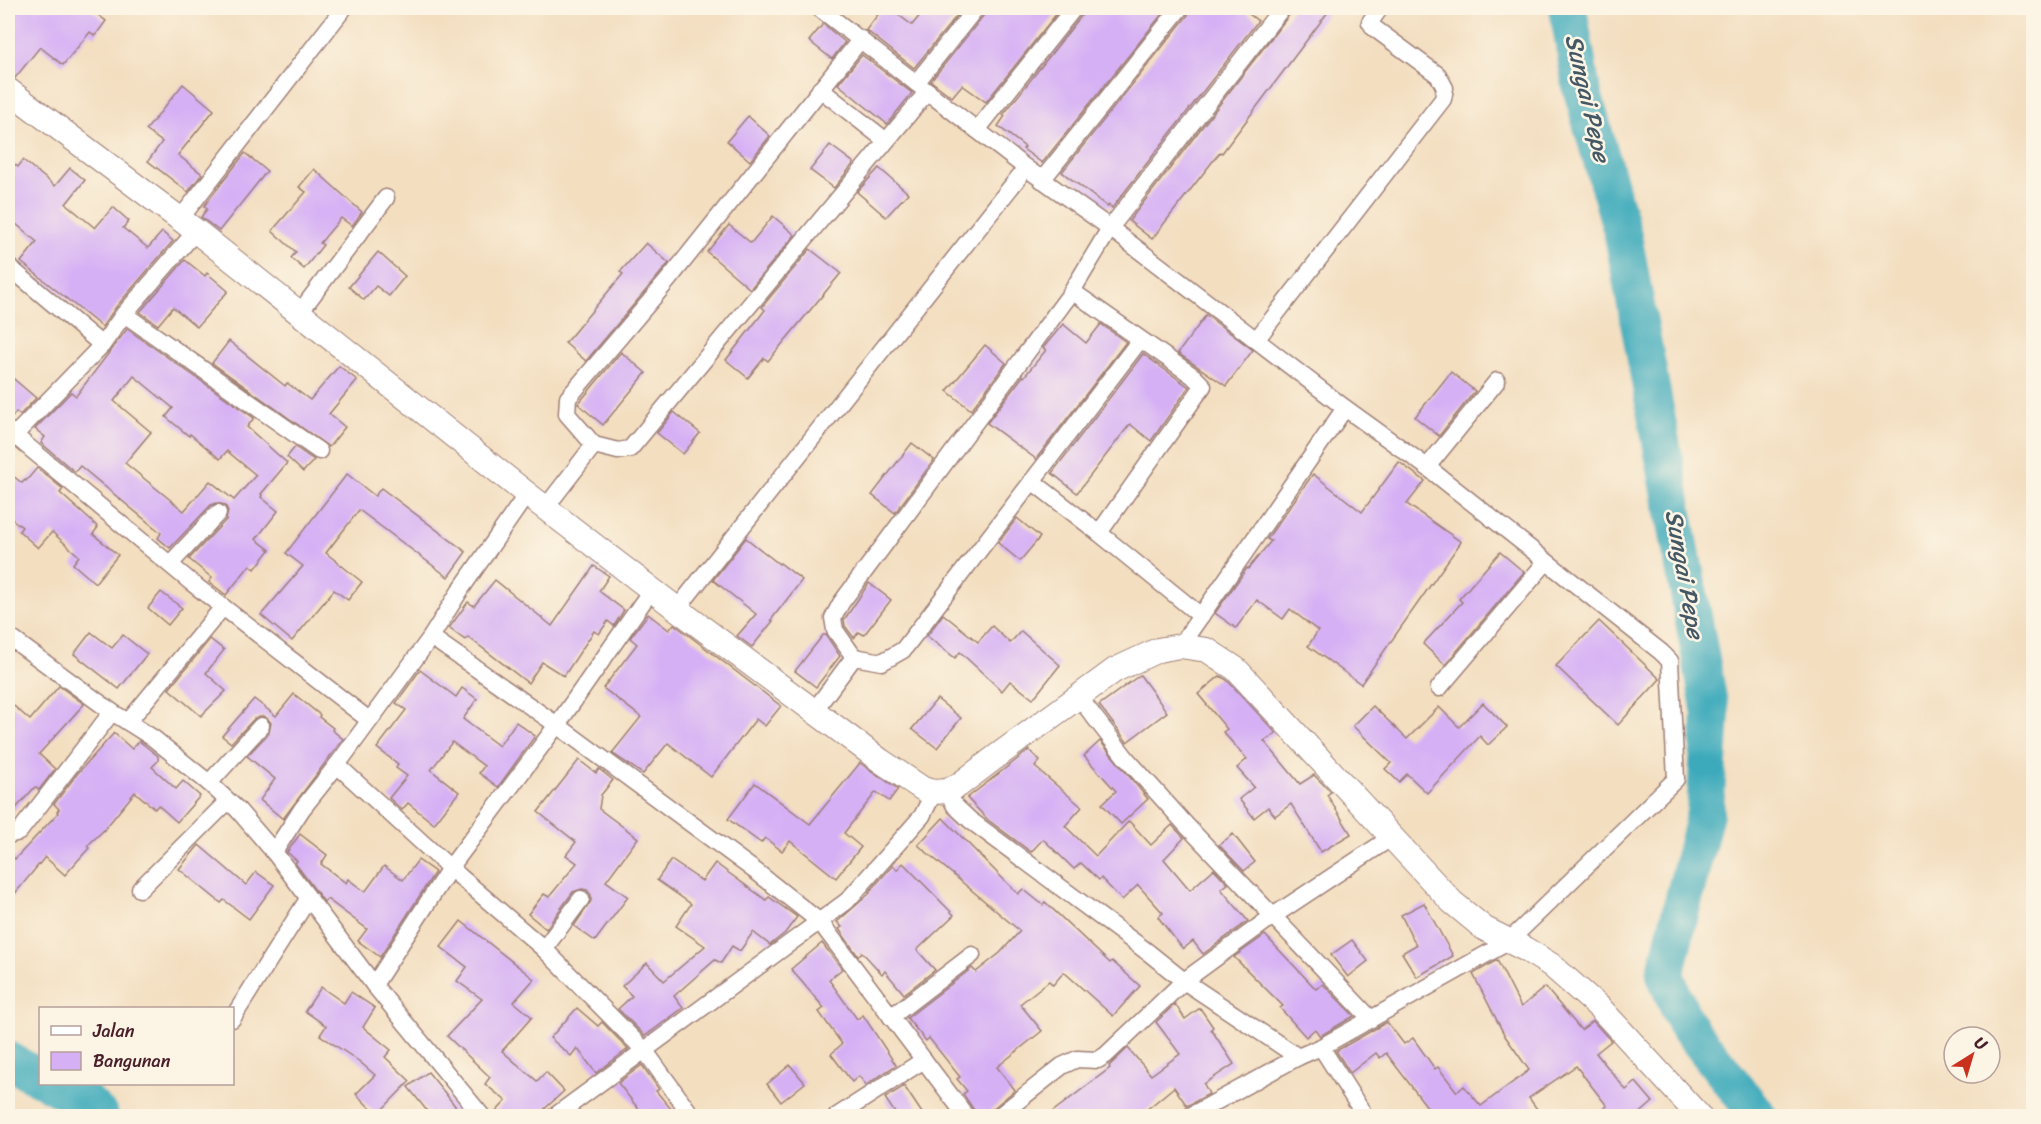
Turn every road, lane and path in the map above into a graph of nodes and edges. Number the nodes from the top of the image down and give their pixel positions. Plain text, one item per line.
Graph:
1 (344, 8) edge
2 (819, 8) edge
3 (976, 8) edge
4 (1074, 8) edge
5 (1180, 8) edge
6 (1282, 8) edge
7 (1380, 8) edge
8 (861, 39) junction
9 (922, 87) junction
10 (820, 89) junction
11 (8, 90) edge
12 (977, 130) junction
13 (885, 140) junction
14 (1026, 168) junction
15 (1042, 180) junction
16 (386, 198) dead end
17 (188, 225) junction
18 (1110, 228) junction
19 (8, 266) edge
20 (1071, 293) junction
21 (300, 312) junction
22 (124, 314) junction
23 (1140, 340) junction
24 (1256, 340) junction
25 (102, 345) junction
26 (1497, 381) dead end
27 (1345, 408) junction
28 (10, 436) edge
29 (594, 446) junction
30 (319, 451) dead end
31 (1427, 467) junction
32 (1032, 481) junction
33 (536, 500) junction
34 (218, 513) dead end
35 (1099, 533) junction
36 (1546, 562) junction
37 (170, 564) junction
38 (652, 589) junction
39 (223, 607) junction
40 (677, 609) junction
41 (1201, 616) junction
42 (8, 636) edge
43 (431, 637) junction
44 (1180, 646) junction
45 (855, 657) junction
46 (1439, 688) dead end
47 (1078, 696) junction
48 (814, 711) junction
49 (112, 712) junction
50 (369, 720) junction
51 (128, 722) junction
52 (557, 725) junction
53 (261, 726) dead end
54 (337, 765) junction
55 (209, 783) junction
56 (941, 791) junction
57 (228, 801) junction
58 (8, 835) edge
59 (1392, 837) junction
60 (274, 852) junction
61 (450, 868) junction
62 (140, 889) dead end
63 (581, 899) dead end
64 (308, 900) junction
65 (1273, 916) junction
66 (820, 922) junction
67 (1509, 942) junction
68 (544, 950) junction
69 (972, 955) dead end
70 (1184, 981) junction
71 (374, 985) junction
72 (234, 1016) edge
73 (891, 1017) junction
74 (1371, 1019) junction
75 (1321, 1047) junction
76 (645, 1051) junction
77 (1298, 1057) junction
78 (924, 1060) junction
79 (482, 1116) edge
80 (555, 1116) edge
81 (693, 1116) edge
82 (837, 1116) edge
83 (966, 1116) edge
84 (999, 1116) edge
85 (1190, 1116) edge
86 (1365, 1116) edge
87 (1699, 1116) edge

1 - 17 street
2 - 8 street
3 - 9 street
4 - 12 street
5 - 15 street
6 - 18 street
7 - 24 street
8 - 9 street
8 - 10 street
9 - 12 street
9 - 13 street
10 - 13 street
10 - 29 street
11 - 17 main road
12 - 14 street
13 - 29 street
14 - 15 street
14 - 40 street
15 - 18 street
16 - 21 street
17 - 21 main road
17 - 22 street
18 - 20 street
18 - 24 street
19 - 25 street
20 - 23 street
20 - 45 street
21 - 33 main road
22 - 25 street
22 - 30 street
23 - 32 street
23 - 35 street
24 - 27 street
25 - 28 street
26 - 31 street
27 - 31 street
27 - 41 street
28 - 37 street
29 - 33 street
31 - 36 street
32 - 35 street
32 - 45 street
33 - 38 main road
33 - 43 street
34 - 37 street
35 - 41 street
36 - 46 street
36 - 67 street
37 - 39 street
38 - 40 main road
38 - 52 street
39 - 50 street
39 - 51 street
40 - 48 main road
41 - 44 street
42 - 49 street
43 - 50 street
43 - 52 street
44 - 47 main road
44 - 59 main road
45 - 48 street
47 - 56 main road
47 - 65 street
48 - 56 main road
49 - 51 street
49 - 58 street
50 - 54 street
51 - 55 street
52 - 61 street
52 - 66 street
53 - 55 street
54 - 60 street
54 - 61 street
55 - 57 street
56 - 66 street
56 - 70 street
57 - 60 street
57 - 62 street
59 - 65 street
59 - 67 main road
60 - 64 street
61 - 68 street
61 - 71 street
63 - 68 street
64 - 71 street
64 - 72 street
65 - 70 street
65 - 74 street
66 - 73 street
66 - 76 street
67 - 74 street
67 - 87 main road
68 - 76 street
69 - 73 street
70 - 77 street
70 - 84 street
71 - 79 street
73 - 78 street
74 - 75 street
75 - 77 street
75 - 86 street
76 - 80 street
76 - 81 street
77 - 85 street
78 - 82 street
78 - 83 street

